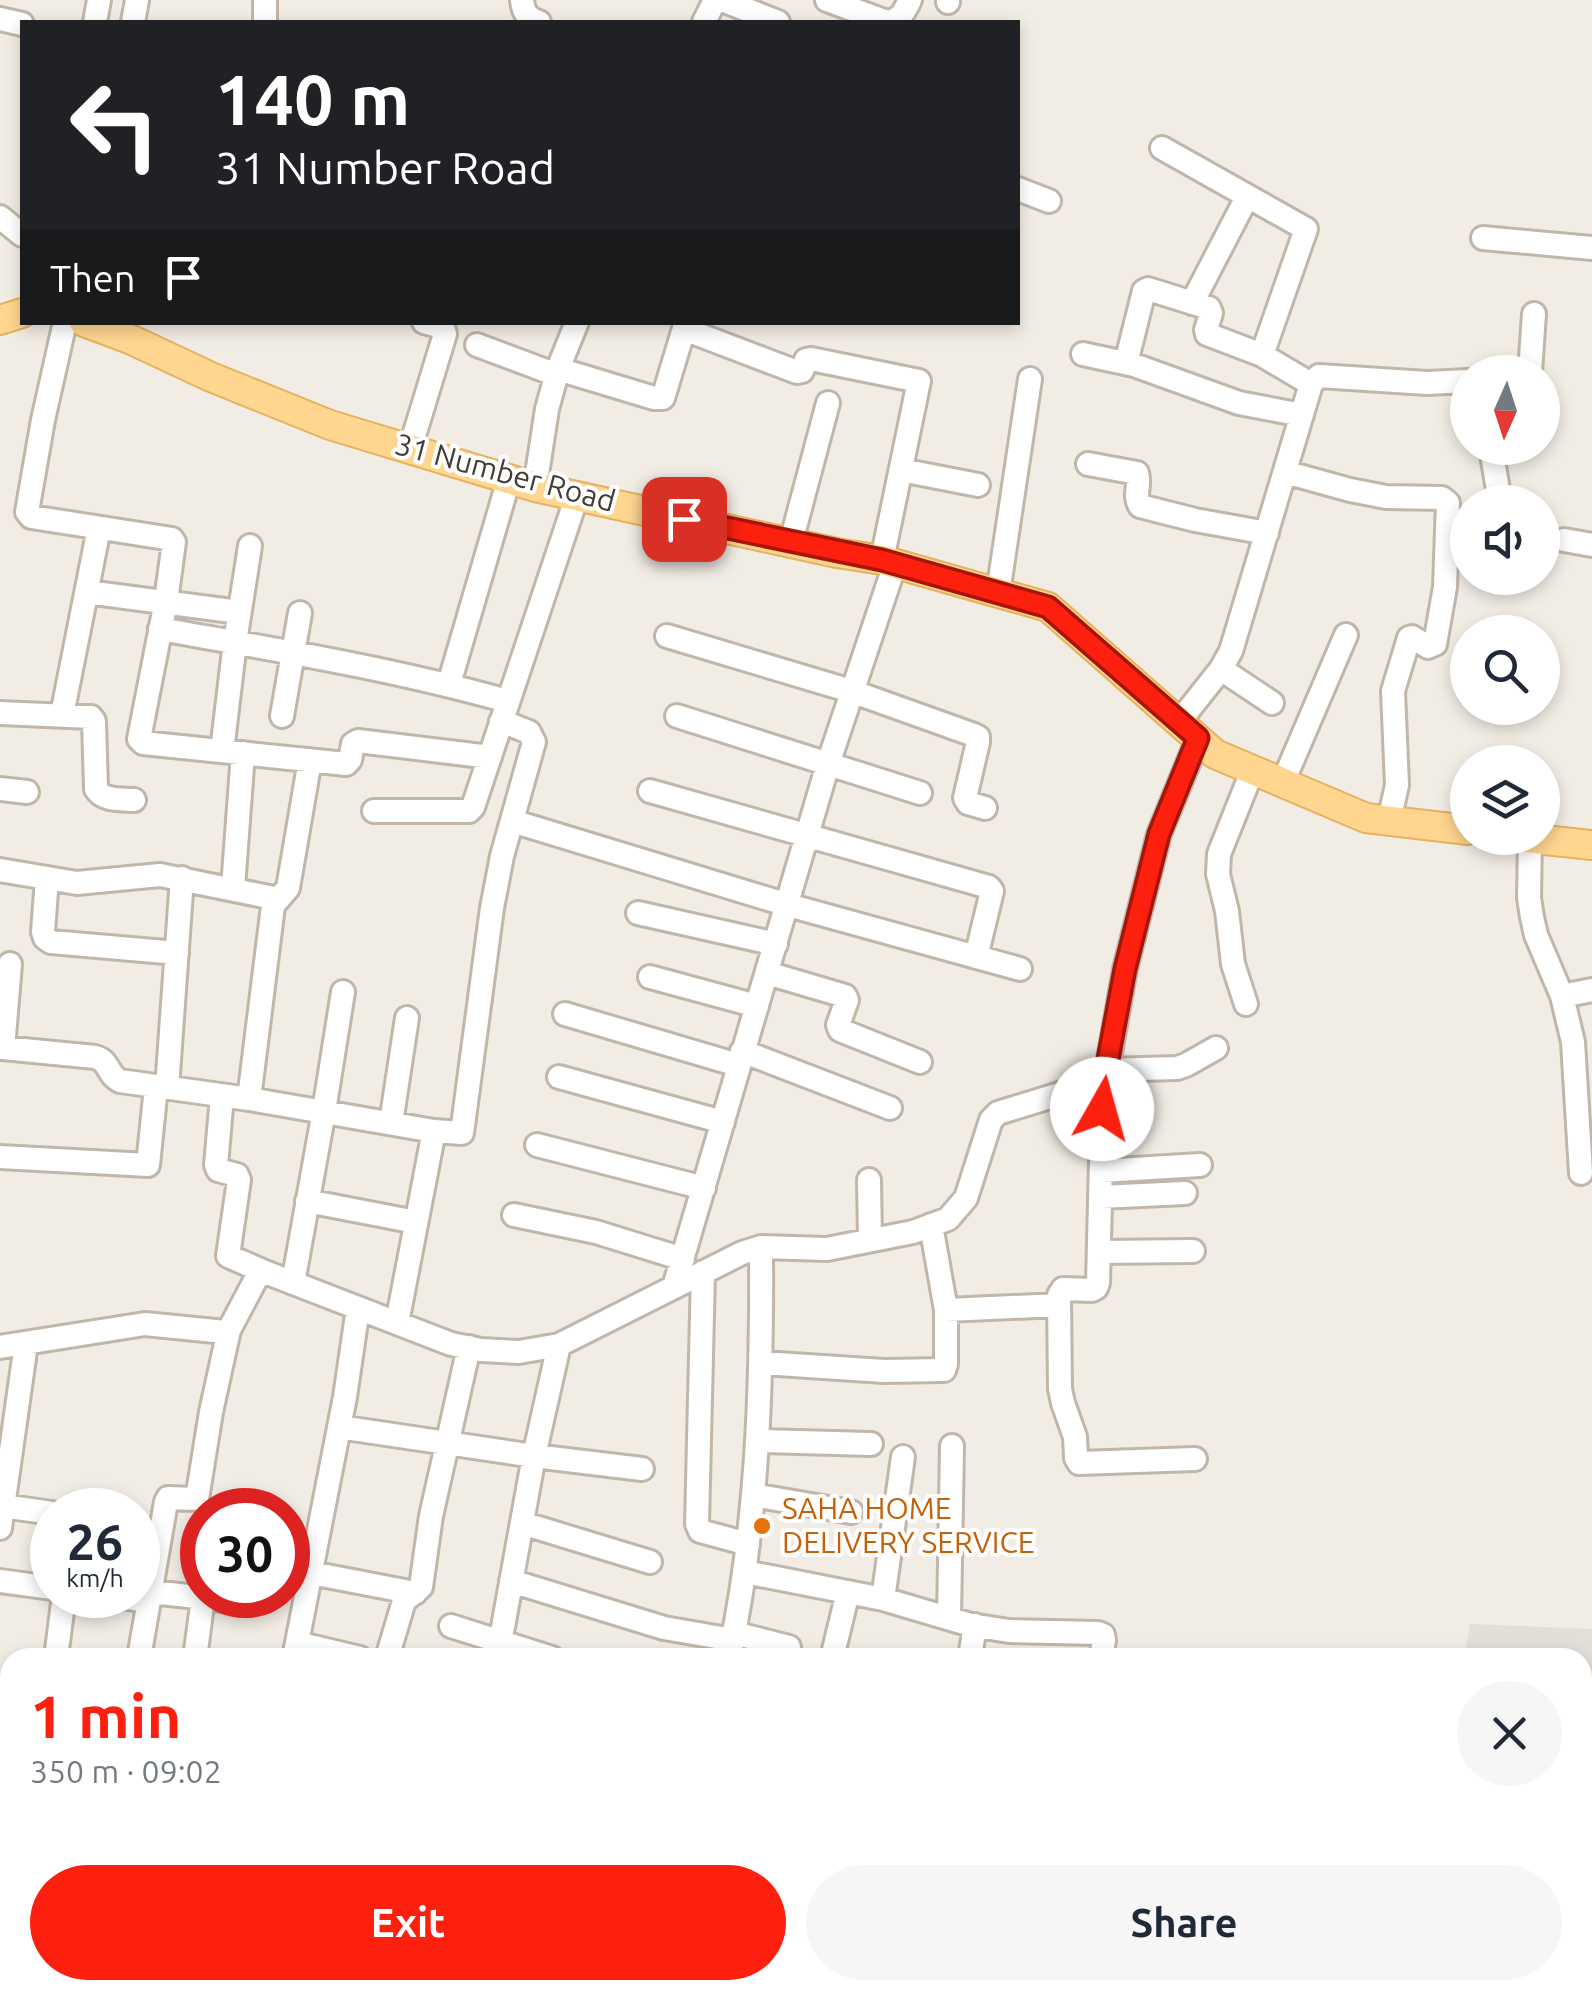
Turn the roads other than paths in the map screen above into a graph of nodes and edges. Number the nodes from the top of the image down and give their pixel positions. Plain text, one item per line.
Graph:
1 (522, 0) edge
2 (718, 0) edge
3 (827, 0) edge
4 (534, 20) edge
5 (773, 20) edge
6 (882, 20) edge
7 (1162, 148) dead end
8 (1020, 189) edge
9 (1247, 197) junction
10 (1048, 201) dead end
11 (0, 217) edge
12 (20, 232) edge
13 (1483, 238) dead end
14 (1592, 248) edge
15 (1192, 303) junction
16 (1534, 314) dead end
17 (65, 325) edge
18 (92, 325) edge
19 (435, 325) edge
20 (576, 325) edge
21 (685, 326) edge
22 (477, 345) dead end
23 (1082, 354) dead end
24 (1262, 355) junction
25 (1531, 355) edge
26 (1126, 363) junction
27 (557, 372) junction
28 (1030, 379) dead end
29 (1450, 382) edge
30 (1310, 384) junction
31 (828, 403) dead end
32 (1302, 415) junction
33 (410, 449) junction
34 (1088, 464) dead end
35 (901, 470) junction
36 (1286, 472) junction
37 (522, 483) junction
38 (978, 485) dead end
39 (577, 496) junction
40 (100, 528) junction
41 (1267, 532) junction
42 (1564, 540) dead end
43 (790, 542) junction
44 (1592, 545) edge
45 (250, 546) dead end
46 (888, 562) junction
47 (87, 592) junction
48 (998, 593) junction
49 (166, 601) junction
50 (240, 612) junction
51 (300, 614) dead end
52 (160, 629) junction
53 (1346, 635) dead end
54 (667, 636) dead end
55 (235, 642) junction
56 (293, 653) junction
57 (1221, 670) junction
58 (448, 684) junction
59 (851, 692) junction
60 (1272, 702) dead end
61 (504, 711) junction
62 (0, 713) edge
63 (62, 716) junction
64 (282, 716) dead end
65 (677, 716) dead end
66 (1188, 730) junction
67 (232, 752) junction
68 (490, 757) junction
69 (310, 760) junction
70 (828, 764) junction
71 (1253, 770) junction
72 (1283, 782) junction
73 (0, 789) edge
74 (650, 791) dead end
75 (27, 792) dead end
76 (920, 793) dead end
77 (134, 800) dead end
78 (985, 808) dead end
79 (374, 811) dead end
80 (512, 821) junction
81 (1389, 821) junction
82 (1450, 828) edge
83 (808, 836) junction
84 (1560, 842) edge
85 (1592, 846) edge
86 (1528, 855) edge
87 (0, 870) edge
88 (47, 878) junction
89 (182, 878) junction
90 (232, 888) junction
91 (275, 903) junction
92 (788, 905) junction
93 (638, 913) dead end
94 (776, 944) junction
95 (177, 952) junction
96 (976, 956) junction
97 (10, 964) dead end
98 (1020, 969) dead end
99 (767, 973) junction
100 (650, 977) dead end
101 (1592, 990) edge
102 (343, 992) dead end
103 (1562, 996) junction
104 (1246, 1004) dead end
105 (756, 1006) junction
106 (565, 1014) dead end
107 (407, 1018) dead end
108 (1582, 1038) edge
109 (2, 1048) edge
110 (1216, 1048) dead end
111 (740, 1058) junction
112 (920, 1062) dead end
113 (0, 1074) edge
114 (1105, 1074) junction
115 (559, 1078) dead end
116 (161, 1087) junction
117 (222, 1096) junction
118 (249, 1099) junction
119 (890, 1108) dead end
120 (324, 1112) junction
121 (723, 1122) junction
122 (391, 1123) junction
123 (434, 1131) junction
124 (537, 1145) dead end
125 (0, 1157) edge
126 (1200, 1165) dead end
127 (1101, 1171) junction
128 (1580, 1173) dead end
129 (869, 1180) dead end
130 (704, 1188) junction
131 (1185, 1193) dead end
132 (1100, 1197) junction
133 (307, 1201) junction
134 (514, 1215) dead end
135 (416, 1222) junction
136 (932, 1225) junction
137 (870, 1240) junction
138 (761, 1247) junction
139 (1192, 1251) dead end
140 (1099, 1252) junction
141 (683, 1259) junction
142 (265, 1272) junction
143 (702, 1272) junction
144 (292, 1283) junction
145 (674, 1287) junction
146 (1059, 1305) junction
147 (358, 1308) junction
148 (946, 1310) junction
149 (396, 1323) junction
150 (229, 1330) junction
151 (26, 1344) junction
152 (560, 1345) junction
153 (0, 1347) edge
154 (469, 1347) junction
155 (762, 1363) junction
156 (339, 1426) junction
157 (758, 1440) junction
158 (446, 1444) junction
159 (871, 1444) dead end
160 (952, 1446) dead end
161 (534, 1456) junction
162 (903, 1457) dead end
163 (1194, 1459) dead end
164 (642, 1469) dead end
165 (753, 1495) junction
166 (851, 1512) dead end
167 (30, 1515) edge
168 (1, 1517) edge
169 (522, 1524) junction
170 (162, 1527) joint
171 (160, 1538) edge
172 (748, 1544) junction
173 (310, 1547) edge
174 (650, 1562) dead end
175 (745, 1572) junction
176 (310, 1577) edge
177 (0, 1581) edge
178 (512, 1581) junction
179 (30, 1585) edge
180 (848, 1592) junction
181 (415, 1593) junction
182 (883, 1600) junction
183 (61, 1618) edge
184 (146, 1618) edge
185 (200, 1618) edge
186 (298, 1618) edge
187 (948, 1618) junction
188 (976, 1625) junction
189 (451, 1626) dead end
190 (732, 1644) edge
191 (789, 1647) dead end
192 (57, 1648) edge
193 (141, 1648) edge
194 (196, 1648) edge
195 (295, 1648) edge
196 (390, 1648) edge
197 (495, 1648) edge
198 (497, 1648) edge
199 (834, 1648) edge
200 (972, 1648) edge
201 (1103, 1648) edge

1 - 4 street
2 - 5 street
3 - 6 street
7 - 9 street
8 - 10 street
9 - 15 street
9 - 24 street
11 - 12 street
13 - 14 street
15 - 24 street
15 - 26 street
16 - 25 street
17 - 40 street
18 - 33 main road, 31 Number Road
19 - 33 street
20 - 27 street
21 - 27 street
21 - 35 street
22 - 27 street
23 - 26 street
24 - 30 street
26 - 32 street
27 - 37 street
28 - 48 street
29 - 30 street
30 - 32 street
31 - 43 street
32 - 36 street
33 - 37 main road, 31 Number Road
34 - 41 street
35 - 38 street
35 - 46 street
36 - 41 street
36 - 81 street
37 - 39 main road, 31 Number Road
37 - 58 street
39 - 43 main road, 31 Number Road
39 - 61 street
40 - 47 street
40 - 49 street
41 - 57 street
42 - 44 street
43 - 46 main road, 31 Number Road
45 - 50 street
46 - 48 main road, 31 Number Road
46 - 59 street
47 - 49 street
47 - 63 street
48 - 66 main road, 31 Number Road
49 - 50 street
49 - 52 street
50 - 55 street
51 - 56 street
52 - 55 street
52 - 67 street
53 - 72 street
54 - 59 street
55 - 56 street
55 - 67 street
56 - 58 street
56 - 64 street
57 - 60 street
57 - 66 street
58 - 61 street
59 - 70 street
59 - 78 street
61 - 68 street
61 - 80 street
62 - 63 street
63 - 77 street
65 - 70 street
66 - 71 main road, 31 Number Road
66 - 114 street
67 - 69 street
67 - 90 street
68 - 69 street
68 - 79 street
69 - 91 street
70 - 76 street
70 - 83 street
71 - 72 main road, 31 Number Road
71 - 104 street
72 - 81 main road, 31 Number Road
73 - 75 street
74 - 83 street
80 - 92 street
80 - 123 street
81 - 82 main road, 31 Number Road
83 - 92 street
83 - 96 street
84 - 85 main road
86 - 103 street
87 - 88 street
88 - 89 street
88 - 95 street
89 - 90 street
89 - 95 street
90 - 91 street
91 - 118 street
92 - 94 street
92 - 96 street
93 - 94 street
94 - 99 street
95 - 116 street
96 - 98 street
97 - 109 street
99 - 105 street
99 - 112 street
100 - 105 street
101 - 103 street
102 - 120 street
103 - 108 street
105 - 111 street
106 - 111 street
107 - 122 street
108 - 128 street
109 - 113 street
109 - 116 street
110 - 114 street
111 - 119 street
111 - 121 street
114 - 127 street
114 - 136 street
115 - 121 street
116 - 117 street
116 - 125 street
117 - 118 street
117 - 142 street
118 - 120 street
120 - 122 street
120 - 133 street
121 - 130 street
122 - 123 street
123 - 135 street
124 - 130 street
126 - 127 street
127 - 132 street
129 - 137 street
130 - 141 street
131 - 132 street
132 - 140 street
133 - 135 street
133 - 144 street
134 - 141 street
135 - 149 street
136 - 137 street
136 - 148 street
137 - 138 street
138 - 143 street
138 - 155 street
139 - 140 street
140 - 146 street
141 - 145 street
142 - 144 street
142 - 150 street
143 - 145 street
143 - 172 street
144 - 147 street
145 - 152 street
146 - 148 street
146 - 163 street
147 - 149 street
147 - 156 street
148 - 155 street
149 - 154 street
150 - 151 street
150 - 170 street
151 - 153 street
151 - 168 street
152 - 154 street
152 - 161 street
154 - 158 street
155 - 157 street
156 - 158 street
156 - 173 street
157 - 159 street
157 - 165 street
158 - 161 street
158 - 181 street
160 - 187 street
161 - 164 street
161 - 169 street
162 - 182 street
165 - 166 street
165 - 172 street
167 - 168 street
169 - 174 street
169 - 178 street
170 - 171 street
172 - 175 street
175 - 180 street
175 - 190 street
176 - 181 street
177 - 179 street
178 - 190 street
178 - 198 street
180 - 182 street
180 - 199 street
181 - 196 street
182 - 187 street
183 - 192 street
184 - 193 street
185 - 194 street
186 - 195 street
187 - 188 street
188 - 200 street
188 - 201 street
189 - 197 street
190 - 191 street

